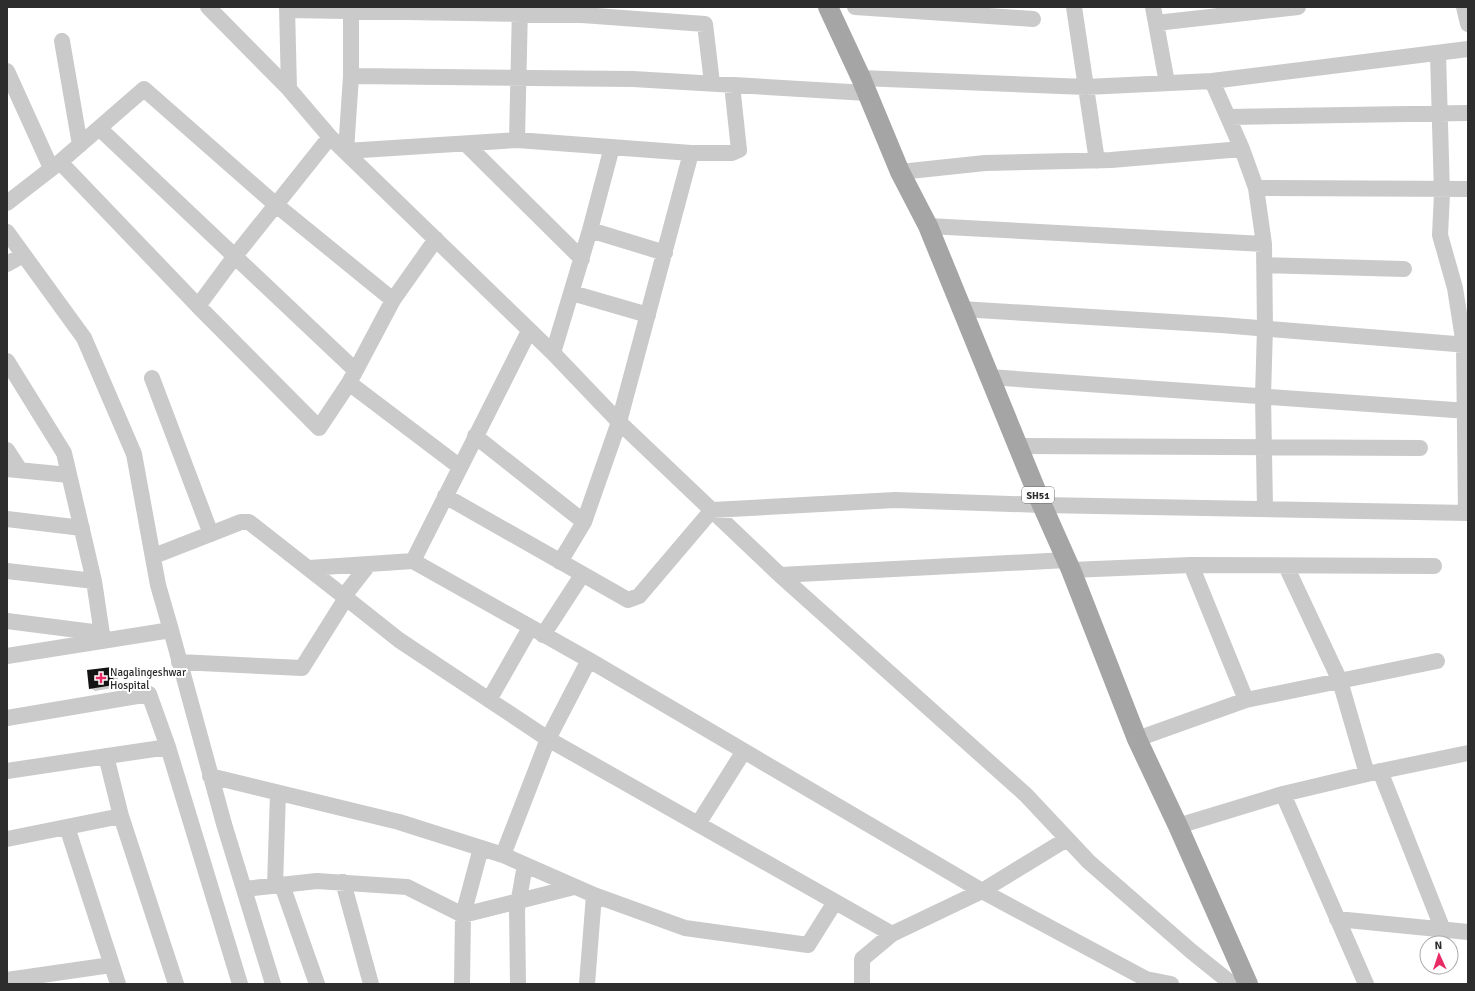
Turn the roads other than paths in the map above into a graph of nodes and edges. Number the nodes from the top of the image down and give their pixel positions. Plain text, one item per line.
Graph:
1 (208, 7) edge
2 (828, 7) edge
3 (855, 7) edge
4 (1074, 7) edge
5 (1153, 7) edge
6 (1298, 7) edge
7 (1464, 7) edge
8 (287, 9) edge
9 (392, 9) edge
10 (347, 10) edge
11 (456, 10) edge
12 (520, 10) edge
13 (582, 11) edge
14 (224, 14) edge
15 (1033, 19) dead end
16 (1156, 23) junction
17 (1468, 24) edge
18 (62, 40) dead end
19 (1468, 49) edge
20 (1438, 53) junction
21 (7, 71) edge
22 (351, 76) junction
23 (517, 78) junction
24 (1212, 81) junction
25 (712, 83) junction
26 (1168, 83) junction
27 (732, 84) junction
28 (864, 85) junction
29 (1086, 87) junction
30 (289, 89) junction
31 (1468, 113) edge
32 (1440, 114) junction
33 (1228, 117) junction
34 (99, 128) junction
35 (330, 137) junction
36 (517, 140) junction
37 (466, 144) junction
38 (80, 145) junction
39 (612, 147) junction
40 (1242, 149) junction
41 (346, 152) junction
42 (691, 153) junction
43 (1097, 161) junction
44 (56, 165) junction
45 (900, 172) junction
46 (1256, 188) junction
47 (1442, 188) junction
48 (1468, 189) edge
49 (7, 203) edge
50 (275, 204) junction
51 (928, 226) junction
52 (590, 230) junction
53 (7, 232) edge
54 (436, 239) junction
55 (1264, 244) junction
56 (665, 253) junction
57 (23, 255) junction
58 (235, 256) junction
59 (582, 259) junction
60 (7, 264) edge
61 (1265, 265) junction
62 (1404, 269) dead end
63 (572, 293) junction
64 (393, 300) junction
65 (198, 306) junction
66 (961, 309) junction
67 (648, 315) junction
68 (1265, 328) junction
69 (529, 331) junction
70 (1466, 345) edge
71 (553, 353) junction
72 (7, 362) edge
73 (352, 377) junction
74 (989, 377) junction
75 (152, 378) dead end
76 (1263, 396) junction
77 (1466, 411) edge
78 (618, 422) junction
79 (475, 436) junction
80 (1018, 446) junction
81 (1264, 447) junction
82 (1420, 448) dead end
83 (7, 450) edge
84 (460, 467) junction
85 (13, 470) edge
86 (69, 475) junction
87 (445, 496) junction
88 (1042, 505) junction
89 (1265, 508) junction
90 (712, 510) junction
91 (1467, 513) edge
92 (7, 519) edge
93 (584, 522) junction
94 (82, 528) junction
95 (211, 534) junction
96 (154, 556) junction
97 (413, 561) junction
98 (560, 562) junction
99 (369, 564) junction
100 (1069, 565) junction
101 (1191, 565) junction
102 (1286, 566) junction
103 (1434, 566) dead end
104 (309, 568) junction
105 (7, 571) edge
106 (582, 575) junction
107 (780, 575) junction
108 (94, 581) junction
109 (345, 597) junction
110 (7, 621) edge
111 (171, 630) junction
112 (537, 631) junction
113 (102, 637) junction
114 (7, 656) edge
115 (589, 660) junction
116 (1437, 661) dead end
117 (179, 662) junction
118 (1340, 682) junction
119 (489, 700) junction
120 (1246, 700) junction
121 (7, 718) edge
122 (548, 739) junction
123 (1137, 739) junction
124 (168, 747) junction
125 (744, 751) junction
126 (1468, 753) edge
127 (106, 756) junction
128 (7, 771) edge
129 (1374, 772) junction
130 (210, 776) junction
131 (278, 793) junction
132 (1283, 794) junction
133 (121, 816) junction
134 (698, 824) junction
135 (1178, 826) junction
136 (67, 827) junction
137 (7, 839) edge
138 (1067, 839) junction
139 (481, 848) junction
140 (503, 855) junction
141 (525, 865) junction
142 (343, 882) junction
143 (278, 885) junction
144 (574, 886) junction
145 (244, 889) junction
146 (982, 891) junction
147 (594, 895) junction
148 (518, 901) junction
149 (835, 902) junction
150 (463, 915) junction
151 (1337, 919) junction
152 (1443, 930) junction
153 (1468, 932) edge
154 (892, 934) junction
155 (111, 965) junction
156 (7, 980) edge
157 (118, 984) edge
158 (176, 984) edge
159 (240, 984) edge
160 (273, 984) edge
161 (316, 984) edge
162 (371, 984) edge
163 (462, 984) edge
164 (518, 984) edge
165 (587, 984) edge
166 (862, 984) edge
167 (1171, 984) edge
168 (1232, 984) edge
169 (1248, 984) edge
170 (1366, 984) edge

1 - 14 street
2 - 28 main road, SH51
3 - 15 street
4 - 29 street
5 - 16 street
6 - 16 street
7 - 17 street
8 - 10 street
8 - 30 street
9 - 10 street
9 - 11 street
10 - 22 street
11 - 12 street
12 - 13 street
12 - 23 street
13 - 25 street
14 - 30 street
16 - 26 street
18 - 38 street
19 - 20 street
20 - 24 street
20 - 32 street
21 - 44 street
22 - 23 street
22 - 41 street
23 - 25 street
23 - 36 street
24 - 26 street
24 - 33 street
25 - 27 street
26 - 29 street
27 - 28 street
27 - 42 street
28 - 29 street
28 - 45 main road, SH51
29 - 43 street
30 - 35 street
31 - 32 street
32 - 33 street
32 - 47 street
33 - 40 street
34 - 38 street
34 - 50 street
34 - 58 street
35 - 41 street
35 - 50 street
36 - 37 street
36 - 39 street
37 - 41 street
37 - 59 street
38 - 44 street
39 - 42 street
39 - 52 street
40 - 43 street
40 - 46 street
41 - 54 street
42 - 56 street
43 - 45 street
44 - 49 street
44 - 65 street
45 - 51 main road, SH51
46 - 47 street
46 - 55 street
47 - 48 street
47 - 70 street
50 - 58 street
50 - 64 street
51 - 55 street
51 - 66 main road, SH51
52 - 56 street
52 - 59 street
53 - 57 street
54 - 64 street
54 - 69 street
55 - 61 street
56 - 67 street
57 - 60 street
57 - 96 street
58 - 65 street
58 - 73 street
59 - 63 street
61 - 62 street
61 - 68 street
63 - 67 street
63 - 71 street
64 - 73 street
65 - 73 street
66 - 68 street
66 - 74 main road, SH51
67 - 78 street
68 - 70 street
68 - 76 street
69 - 71 street
69 - 79 street
70 - 77 street
71 - 78 street
72 - 86 street
73 - 84 street
74 - 76 street
74 - 80 main road, SH51
75 - 95 street
76 - 77 street
76 - 81 street
77 - 91 street
78 - 90 street
78 - 93 street
79 - 84 street
79 - 93 street
80 - 81 street
80 - 88 main road, SH51
81 - 82 street
81 - 89 street
83 - 85 street
84 - 87 street
85 - 86 street
86 - 94 street
87 - 97 street
87 - 98 street
88 - 89 street
88 - 90 street
88 - 100 main road, SH51
89 - 91 street
90 - 106 street
90 - 107 street
92 - 94 street
93 - 98 street
94 - 108 street
95 - 96 street
95 - 104 street
96 - 111 street
97 - 99 street
97 - 112 street
98 - 106 street
99 - 104 street
99 - 109 street
100 - 101 street
100 - 107 street
100 - 123 main road, SH51
101 - 102 street
101 - 120 street
102 - 103 street
102 - 118 street
104 - 109 street
105 - 108 street
106 - 112 street
107 - 138 street
108 - 113 street
109 - 117 street
109 - 119 street
110 - 113 street
111 - 113 street
111 - 117 street
112 - 115 street
112 - 119 street
113 - 114 street
115 - 122 street
115 - 125 street
116 - 118 street
117 - 130 street
118 - 120 street
118 - 129 street
119 - 122 street
120 - 123 street
121 - 124 street
122 - 134 street
122 - 140 street
123 - 135 main road, SH51
124 - 127 street
124 - 159 street
125 - 134 street
125 - 146 street
126 - 129 street
127 - 128 street
127 - 133 street
129 - 132 street
129 - 152 street
130 - 131 street
130 - 145 street
131 - 139 street
131 - 143 street
132 - 135 street
132 - 151 street
133 - 136 street
133 - 158 street
134 - 149 street
135 - 169 main road, SH51
136 - 137 street
136 - 155 street
138 - 146 street
138 - 168 street
139 - 140 street
139 - 150 street
140 - 141 street
141 - 144 street
141 - 148 street
142 - 143 street
142 - 150 street
142 - 162 street
143 - 145 street
143 - 161 street
144 - 147 street
144 - 148 street
145 - 160 street
146 - 154 street
146 - 167 street
147 - 149 street
147 - 165 street
148 - 150 street
148 - 164 street
149 - 154 street
150 - 163 street
151 - 152 street
151 - 170 street
152 - 153 street
154 - 166 street
155 - 156 street
155 - 157 street

